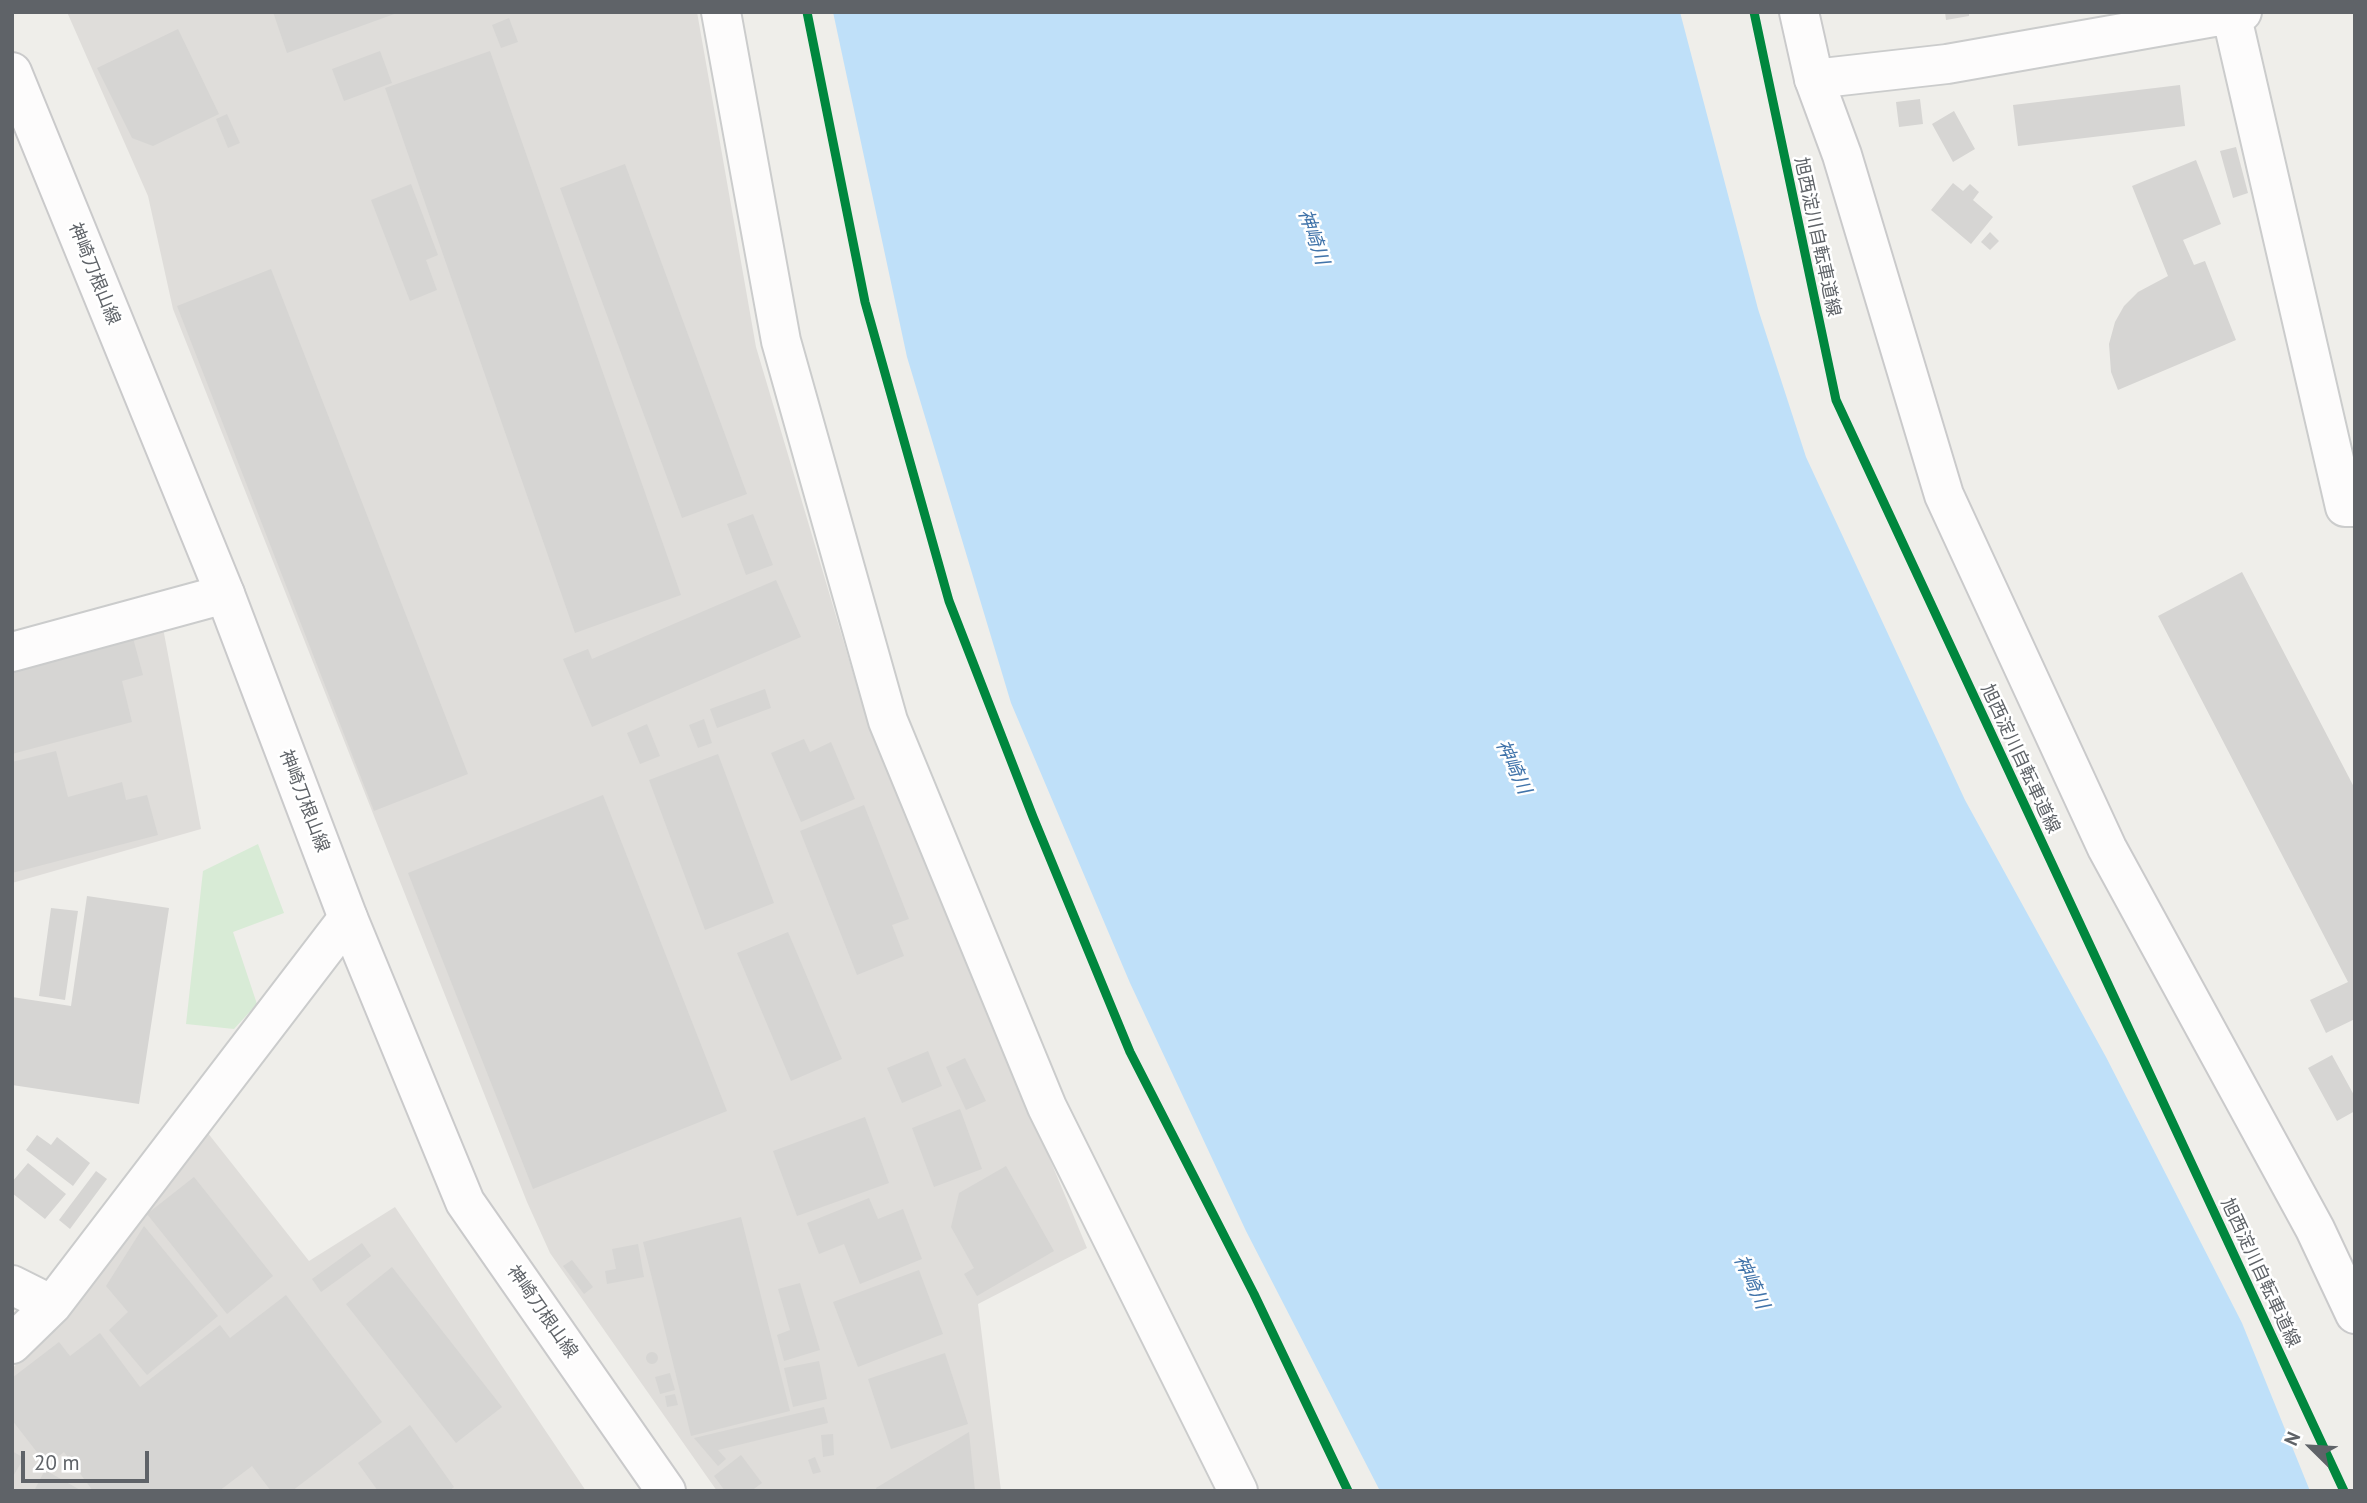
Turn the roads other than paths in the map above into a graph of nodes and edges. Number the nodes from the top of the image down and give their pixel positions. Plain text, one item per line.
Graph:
1 (721, 12) edge
2 (1798, 12) edge
3 (2237, 13) edge
4 (12, 72) edge
5 (1814, 79) junction
6 (2355, 507) edge
7 (225, 594) junction
8 (12, 652) edge
9 (348, 919) junction
10 (12, 1285) edge
11 (52, 1305) junction
12 (2355, 1314) edge
13 (12, 1344) edge
14 (666, 1491) edge
15 (1238, 1491) edge

1 - 15 street
2 - 5 street
3 - 5 street
3 - 6 street
4 - 7 street, 神崎刀根山線
5 - 12 street
7 - 8 street
7 - 9 street, 神崎刀根山線
9 - 11 street
9 - 14 street, 神崎刀根山線
10 - 11 street
11 - 13 street

